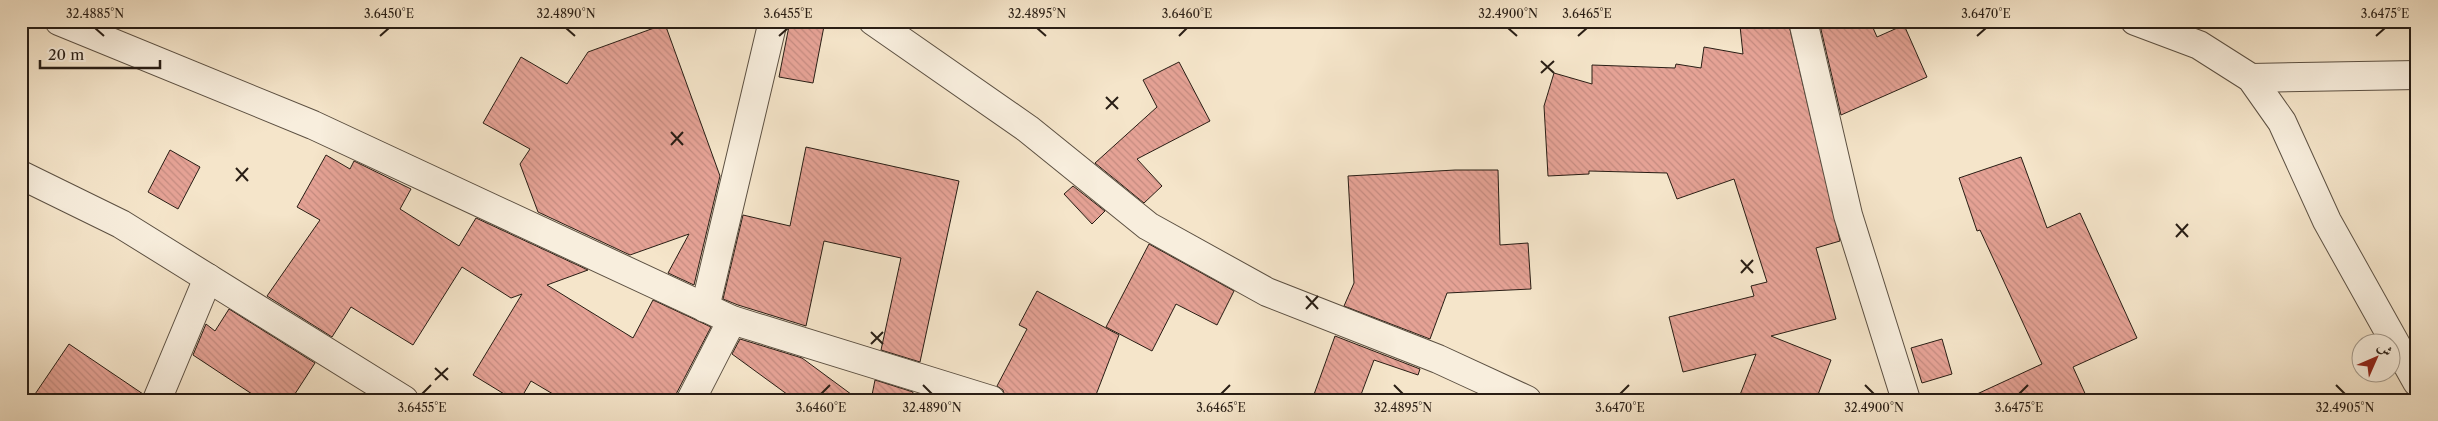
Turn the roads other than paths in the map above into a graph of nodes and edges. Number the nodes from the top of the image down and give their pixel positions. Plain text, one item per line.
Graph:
1 (59, 21) edge
2 (773, 21) edge
3 (873, 21) edge
4 (1803, 21) edge
5 (2134, 21) edge
6 (2417, 75) edge
7 (2251, 78) junction
8 (21, 175) edge
9 (208, 278) junction
10 (705, 308) junction
11 (732, 320) junction
12 (2417, 382) edge
13 (157, 400) edge
14 (404, 400) edge
15 (692, 400) edge
16 (991, 400) edge
17 (1527, 400) edge
18 (1906, 400) edge

1 - 10 street
2 - 10 street
3 - 17 street
4 - 18 street
5 - 7 street
6 - 7 street
7 - 12 street
8 - 9 street
9 - 13 street
9 - 14 street
10 - 11 street
11 - 15 street
11 - 16 street

